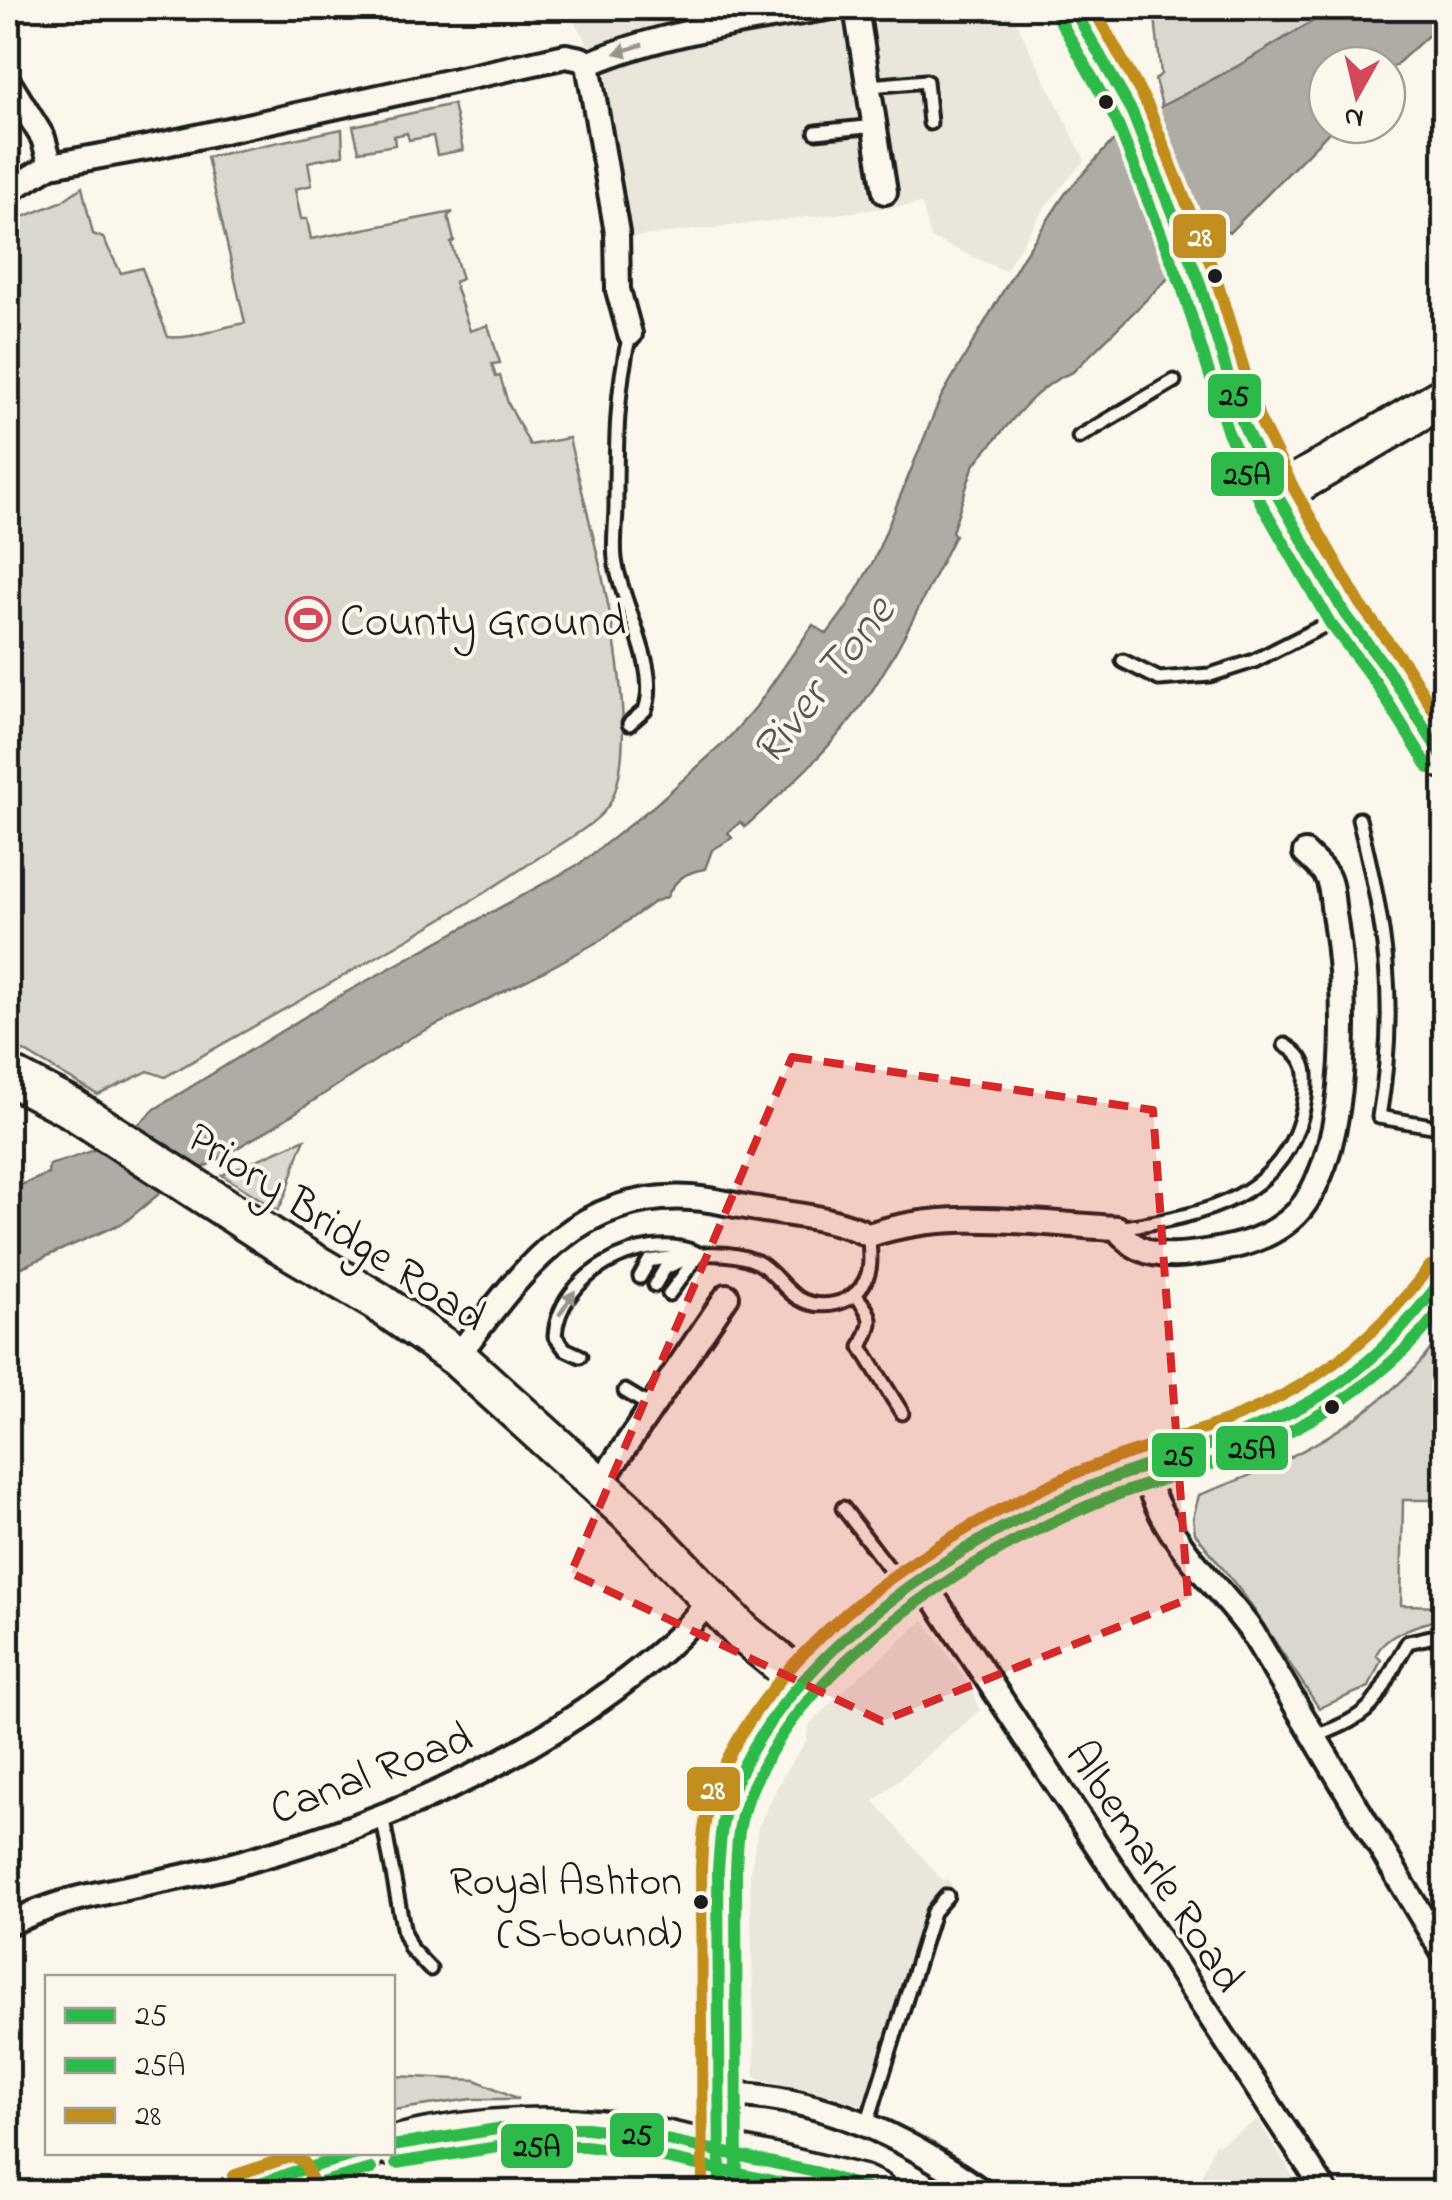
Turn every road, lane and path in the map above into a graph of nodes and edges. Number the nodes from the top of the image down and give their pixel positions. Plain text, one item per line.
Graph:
1 (826, 8) edge
2 (856, 8) edge
3 (1073, 8) edge
4 (588, 64) junction
5 (8, 81) edge
6 (870, 86) junction
7 (930, 123) dead end
8 (876, 126) junction
9 (816, 132) dead end
10 (51, 164) junction
11 (891, 185) dead end
12 (8, 191) edge
13 (630, 334) joint
14 (1174, 381) dead end
15 (1444, 397) edge
16 (1080, 437) dead end
17 (1277, 495) junction
18 (1345, 614) junction
19 (1122, 661) dead end
20 (629, 724) dead end
21 (1444, 759) edge
22 (1359, 819) dead end
23 (1305, 853) dead end
24 (1285, 1045) dead end
25 (8, 1075) edge
26 (1444, 1128) edge
27 (1117, 1228) junction
28 (869, 1234) junction
29 (699, 1254) junction
30 (640, 1277) dead end
31 (1444, 1277) edge
32 (655, 1286) dead end
33 (670, 1294) dead end
34 (854, 1294) junction
35 (727, 1296) dead end
36 (580, 1356) dead end
37 (458, 1357) junction
38 (627, 1388) dead end
39 (652, 1403) junction
40 (902, 1412) dead end
41 (1141, 1468) junction
42 (596, 1483) junction
43 (843, 1508) dead end
44 (914, 1586) junction
45 (711, 1598) junction
46 (1444, 1634) edge
47 (802, 1682) junction
48 (1314, 1737) junction
49 (382, 1815) junction
50 (947, 1896) dead end
51 (8, 1923) edge
52 (1444, 1954) edge
53 (430, 1969) dead end
54 (721, 2107) joint
55 (867, 2124) junction
56 (395, 2146) edge
57 (356, 2155) edge
58 (239, 2192) edge
59 (877, 2192) edge
60 (982, 2192) edge
61 (1326, 2192) edge

1 -> 4 street
2 - 6 street
3 - 17 main road
4 - 10 street
4 - 13 street
5 - 10 street
6 - 7 lane
6 - 8 street
8 - 9 lane
8 - 11 street
10 - 12 street
13 - 20 lane
14 - 16 lane
15 - 17 main road
17 - 18 main road
18 - 19 lane
18 - 21 main road
22 - 26 lane
23 - 27 street
24 - 27 lane
25 - 37 main road, Priory Bridge Road
27 - 28 street
28 - 34 lane
28 - 37 street
29 - 30 lane
29 - 32 lane
29 - 33 lane
29 - 34 lane
36 -> 29 lane
31 - 41 main road
34 - 40 lane
35 - 39 street
37 - 42 main road, Priory Bridge Road
38 - 39 lane
39 - 42 street
41 - 44 main road
41 - 48 street
42 - 45 main road, Priory Bridge Road
43 - 44 lane
44 - 47 main road
44 - 61 street, Albemarle Road
45 - 47 main road, Priory Bridge Road
45 - 49 street, Canal Road
46 - 48 lane
47 - 54 main road
48 - 52 street
49 - 51 street, Canal Road
49 - 53 lane
50 - 55 lane
54 - 55 street
55 - 60 street
56 - 59 main road, bridge
57 - 58 main road

